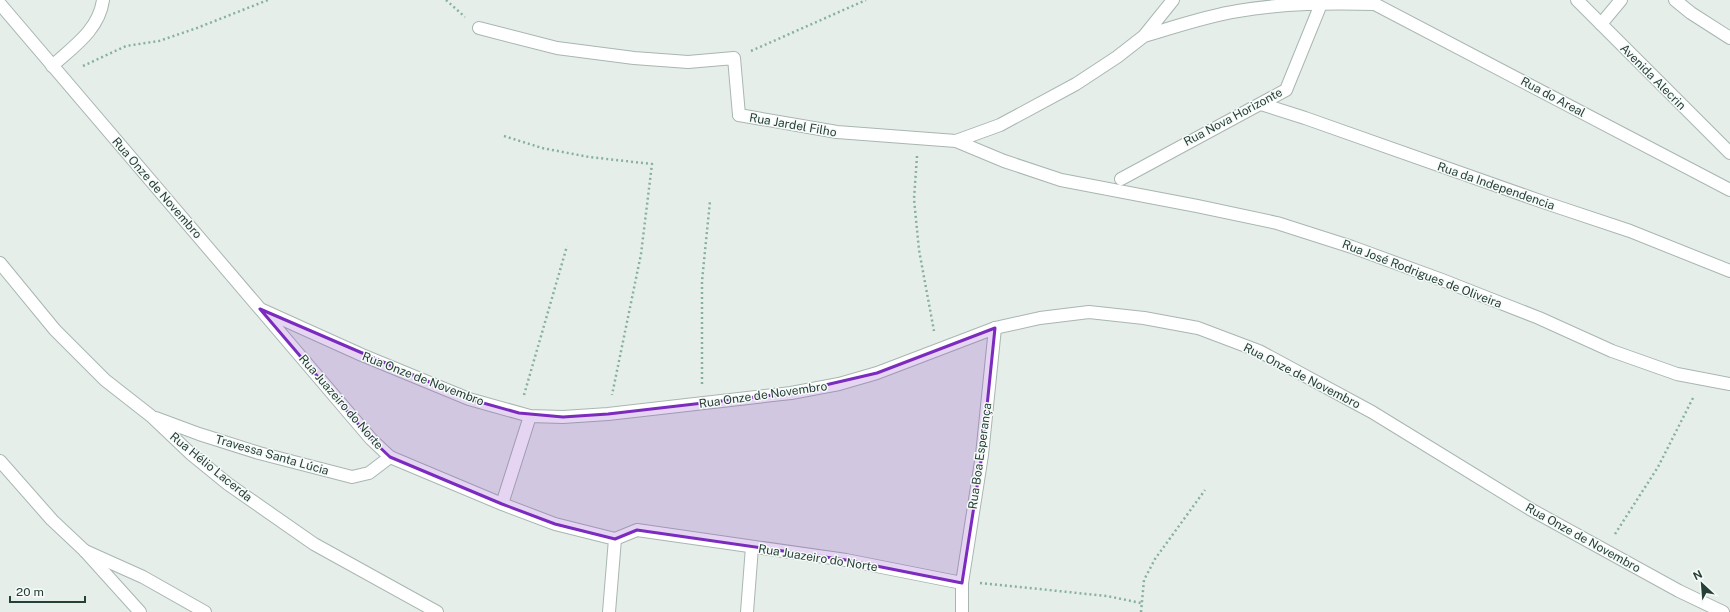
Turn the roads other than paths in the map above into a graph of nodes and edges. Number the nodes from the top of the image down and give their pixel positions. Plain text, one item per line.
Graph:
1 (103, 0) edge
2 (1173, 0) edge
3 (1577, 0) edge
4 (1622, 0) edge
5 (1675, 0) edge
6 (1372, 2) edge
7 (0, 4) edge
8 (1321, 4) junction
9 (1601, 24) junction
10 (479, 28) road end
11 (1144, 36) junction
12 (1730, 38) edge
13 (52, 66) junction
14 (1261, 104) junction
15 (956, 141) junction
16 (1730, 153) edge
17 (1121, 179) dead end
18 (1106, 188) joint
19 (1730, 190) edge
20 (0, 263) edge
21 (1730, 271) edge
22 (260, 309) junction
23 (995, 328) junction
24 (1730, 384) edge
25 (524, 414) junction
26 (151, 416) junction
27 (390, 457) junction
28 (0, 461) edge
29 (502, 504) junction
30 (615, 539) junction
31 (752, 547) junction
32 (85, 551) junction
33 (962, 583) junction
34 (140, 612) edge
35 (205, 612) edge
36 (437, 612) edge
37 (609, 612) edge
38 (747, 612) edge
39 (962, 612) edge
40 (1723, 612) edge

1 - 13 street
2 - 11 street
3 - 9 street, Avenida Alecrin
4 - 9 street
5 - 12 street
6 - 8 street
6 - 19 street, Rua do Areal
7 - 13 street, Rua Onze de Novembro
8 - 11 street
8 - 14 street, Rua Nova Horizonte
9 - 16 street, Avenida Alecrin
10 - 15 street, Rua Jardel Filho
11 - 15 street
13 - 22 street, Rua Onze de Novembro
14 - 17 street, Rua Nova Horizonte
14 - 21 street, Rua da Independencia
15 - 18 street, Rua Jardel Filho
18 - 24 street, Rua José Rodrigues de Oliveira
20 - 26 street, Rua Hélio Lacerda
22 - 25 street, Rua Onze de Novembro
22 - 27 street, Rua Juazeiro do Norte
23 - 25 street, Rua Onze de Novembro
23 - 33 street, Rua Boa Esperança
23 - 40 street, Rua Onze de Novembro
25 - 29 street
26 - 27 street, Travessa Santa Lúcia
26 - 36 street, Rua Hélio Lacerda
27 - 29 street, Rua Juazeiro do Norte
28 - 32 street
29 - 30 street, Rua Juazeiro do Norte
30 - 31 street, Rua Juazeiro do Norte
30 - 37 street
31 - 33 street, Rua Juazeiro do Norte
31 - 38 street
32 - 34 street
32 - 35 street
33 - 39 street, Rua Boa Esperança

